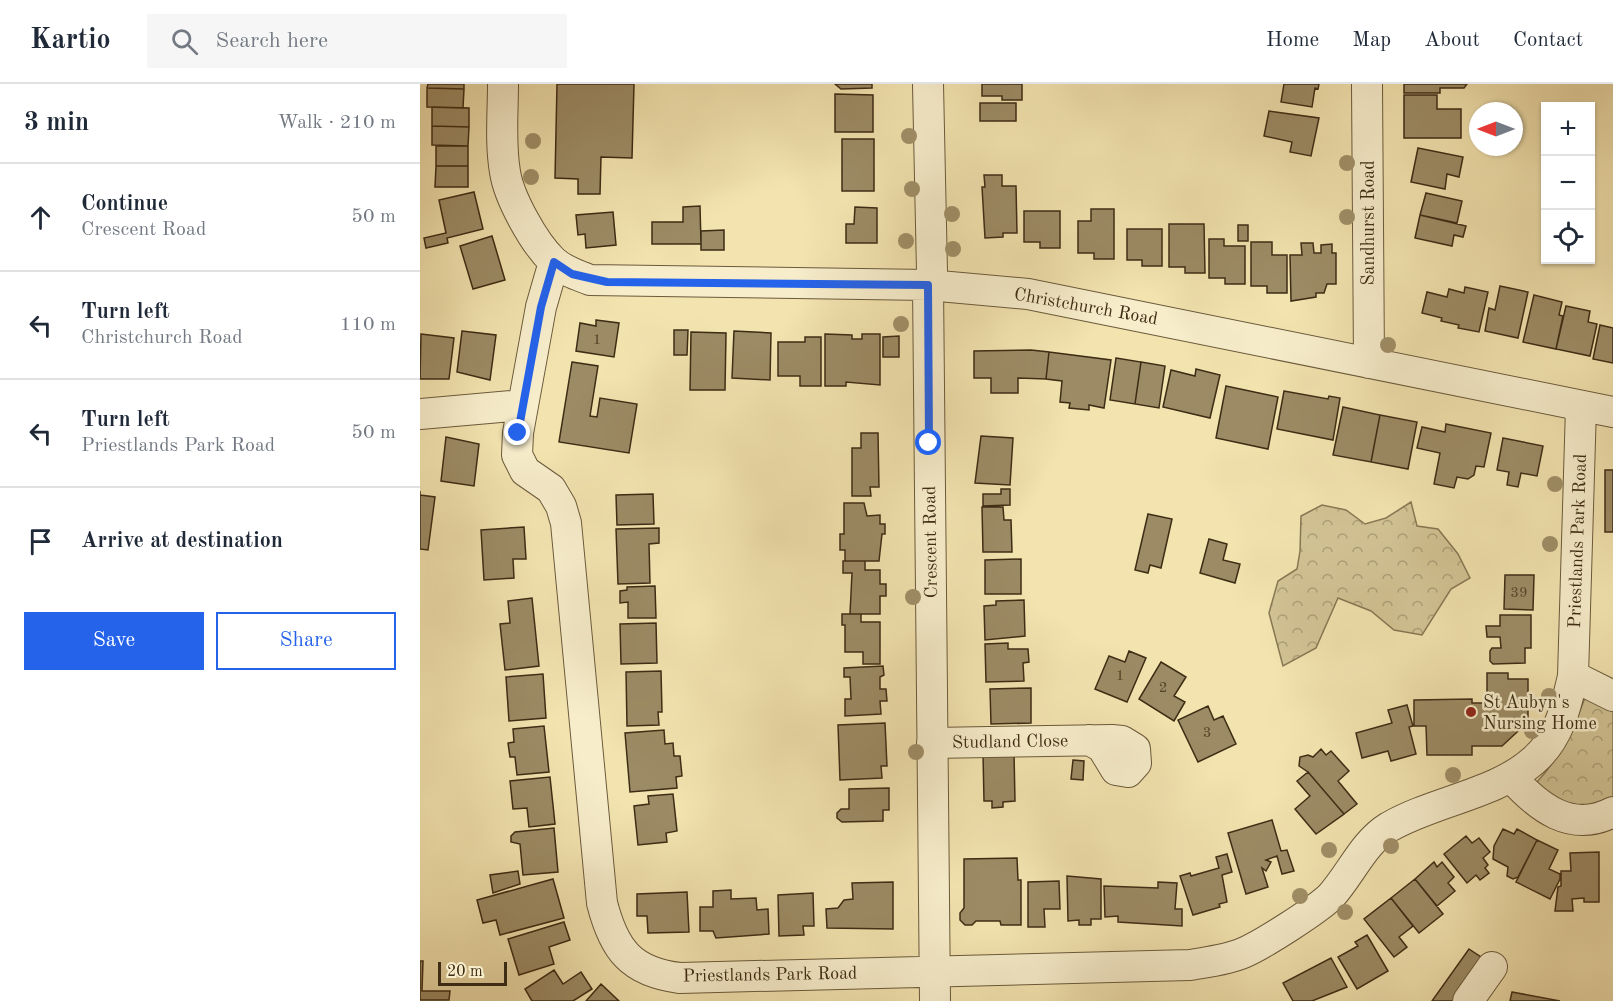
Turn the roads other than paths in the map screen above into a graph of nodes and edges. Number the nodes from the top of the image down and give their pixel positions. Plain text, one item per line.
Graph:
1 (503, 84) edge
2 (928, 84) edge
3 (1367, 84) edge
4 (554, 262) junction
5 (928, 285) junction
6 (1369, 363) junction
7 (523, 405) junction
8 (1581, 407) junction
9 (1613, 412) edge
10 (421, 418) edge
11 (1573, 676) junction
12 (1613, 696) edge
13 (1089, 740) dead end
14 (932, 742) junction
15 (1511, 777) junction
16 (1613, 812) edge
17 (1492, 967) dead end
18 (934, 970) junction
19 (681, 989) edge
20 (935, 1001) edge
21 (1468, 1001) edge

1 - 4 street
2 - 5 street, Crescent Road
3 - 6 street, Sandhurst Road
4 - 5 street, Christchurch Road
4 - 7 street, Priestlands Park Road
5 - 6 street, Christchurch Road
5 - 14 street, Crescent Road
6 - 8 street, Christchurch Road
7 - 10 street
7 - 19 street, Priestlands Park Road
8 - 9 street, Christchurch Road
8 - 11 street, Priestlands Park Road
11 - 12 street
11 - 15 street, Priestlands Park Road
13 - 14 street, Studland Close
14 - 18 street, Crescent Road
15 - 16 street
15 - 18 street, Priestlands Park Road
17 - 21 street
18 - 19 street, Priestlands Park Road
18 - 20 street, Crescent Road

